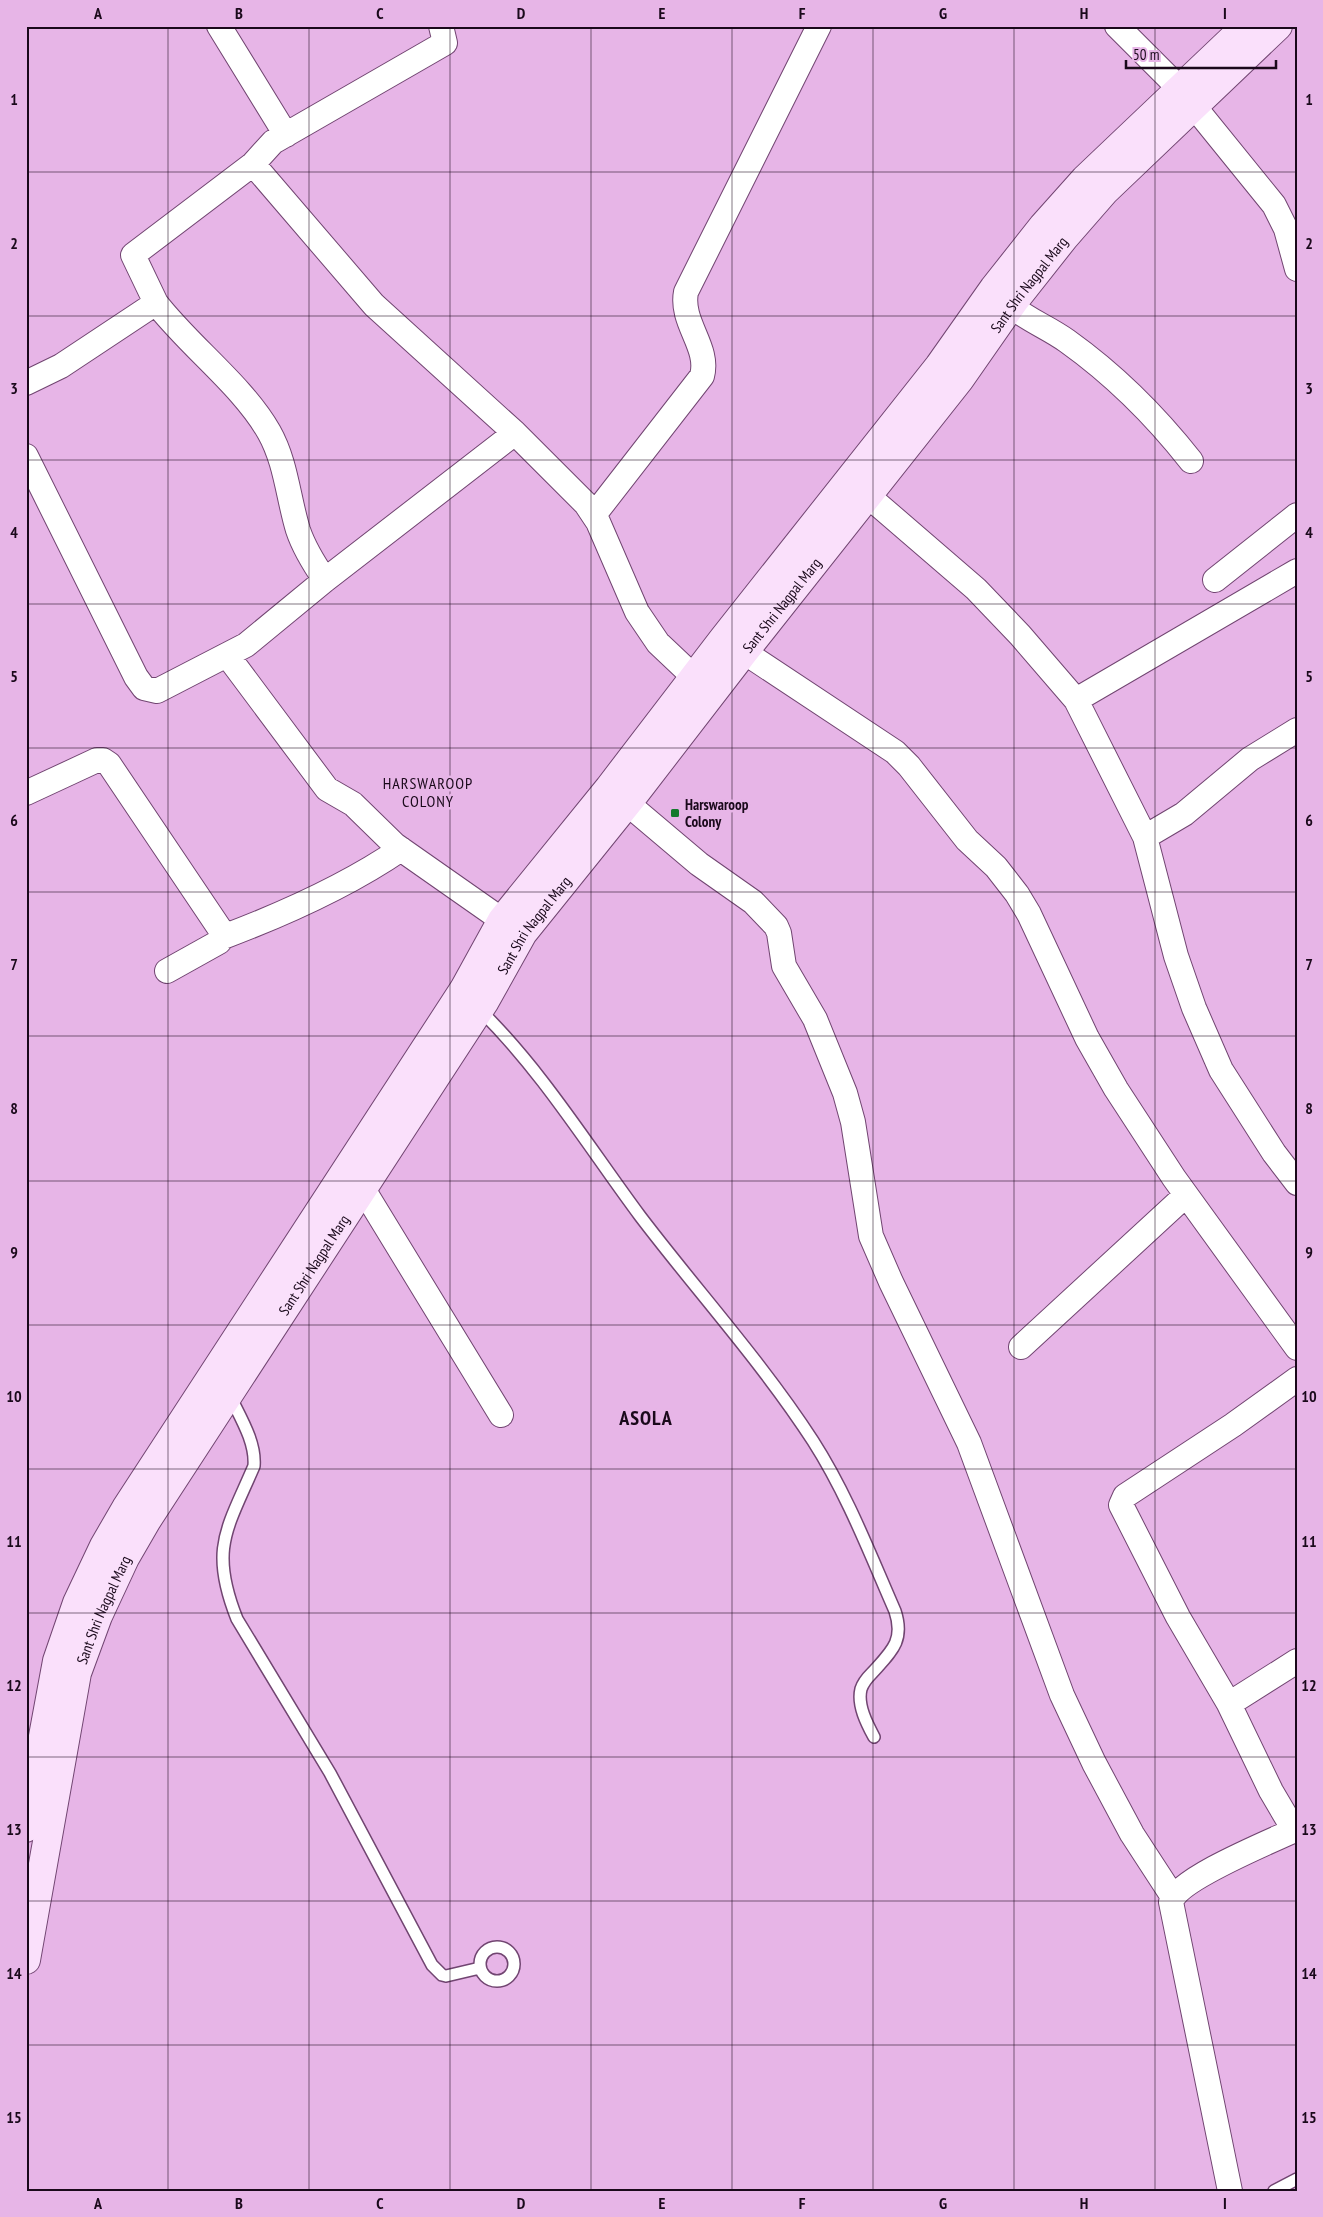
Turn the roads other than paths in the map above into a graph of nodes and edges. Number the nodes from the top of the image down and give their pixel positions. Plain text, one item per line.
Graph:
1 (219, 26) edge
2 (441, 26) edge
3 (818, 26) edge
4 (1117, 26) edge
5 (1246, 26) edge
6 (1278, 26) edge
7 (1188, 98) junction
8 (286, 135) junction
9 (253, 164) junction
10 (1297, 269) edge
11 (156, 304) junction
12 (1011, 306) junction
13 (26, 383) edge
14 (515, 433) junction
15 (26, 456) edge
16 (1191, 461) dead end
17 (867, 495) junction
18 (594, 514) junction
19 (1297, 515) edge
20 (1297, 571) edge
21 (324, 580) junction
22 (1215, 580) dead end
23 (744, 652) junction
24 (226, 655) junction
25 (695, 678) junction
26 (1076, 700) junction
27 (1297, 730) edge
28 (26, 793) edge
29 (628, 804) junction
30 (1144, 837) junction
31 (400, 849) junction
32 (502, 920) junction
33 (222, 937) junction
34 (167, 971) dead end
35 (480, 1010) junction
36 (1297, 1182) edge
37 (363, 1189) junction
38 (1186, 1195) junction
39 (1021, 1347) dead end
40 (1297, 1348) edge
41 (1297, 1379) edge
42 (229, 1394) junction
43 (501, 1415) dead end
44 (1297, 1661) edge
45 (1228, 1704) junction
46 (874, 1737) dead end
47 (26, 1828) edge
48 (1296, 1829) edge
49 (1172, 1897) junction
50 (26, 1960) edge
51 (480, 1968) dead end
52 (1297, 2179) edge
53 (1230, 2191) edge
54 (1274, 2191) edge

1 - 8 street
2 - 8 street
3 - 18 street
4 - 7 street
5 - 7 main road, Sant Shri Nagpal Marg
6 - 7 main road, Sant Shri Nagpal Marg
7 - 10 street
7 - 12 main road, Sant Shri Nagpal Marg
7 - 25 main road, Sant Shri Nagpal Marg
8 - 9 street
9 - 11 street
9 - 14 street
11 - 13 street
11 - 21 street
12 - 16 street
12 - 17 main road, Sant Shri Nagpal Marg
14 - 18 street
14 - 21 street
15 - 24 street
17 - 23 main road, Sant Shri Nagpal Marg
17 - 26 street
18 - 25 street
19 - 22 street
20 - 26 street
21 - 24 street
23 - 29 main road, Sant Shri Nagpal Marg
23 - 38 street
24 - 31 street
25 - 32 main road, Sant Shri Nagpal Marg
26 - 30 street
27 - 30 street
28 - 33 street
29 - 35 main road, Sant Shri Nagpal Marg
29 - 49 street
30 - 36 street
31 - 32 street
31 - 33 street
32 - 47 main road, Sant Shri Nagpal Marg
33 - 34 street
35 - 37 main road, Sant Shri Nagpal Marg
35 - 46 lane
37 - 42 main road, Sant Shri Nagpal Marg
37 - 43 street
38 - 39 street
38 - 40 street
41 - 45 street
42 - 50 main road, Sant Shri Nagpal Marg
42 - 51 lane
44 - 45 street
45 - 48 street
48 - 49 street
49 - 53 street
52 - 54 lane

